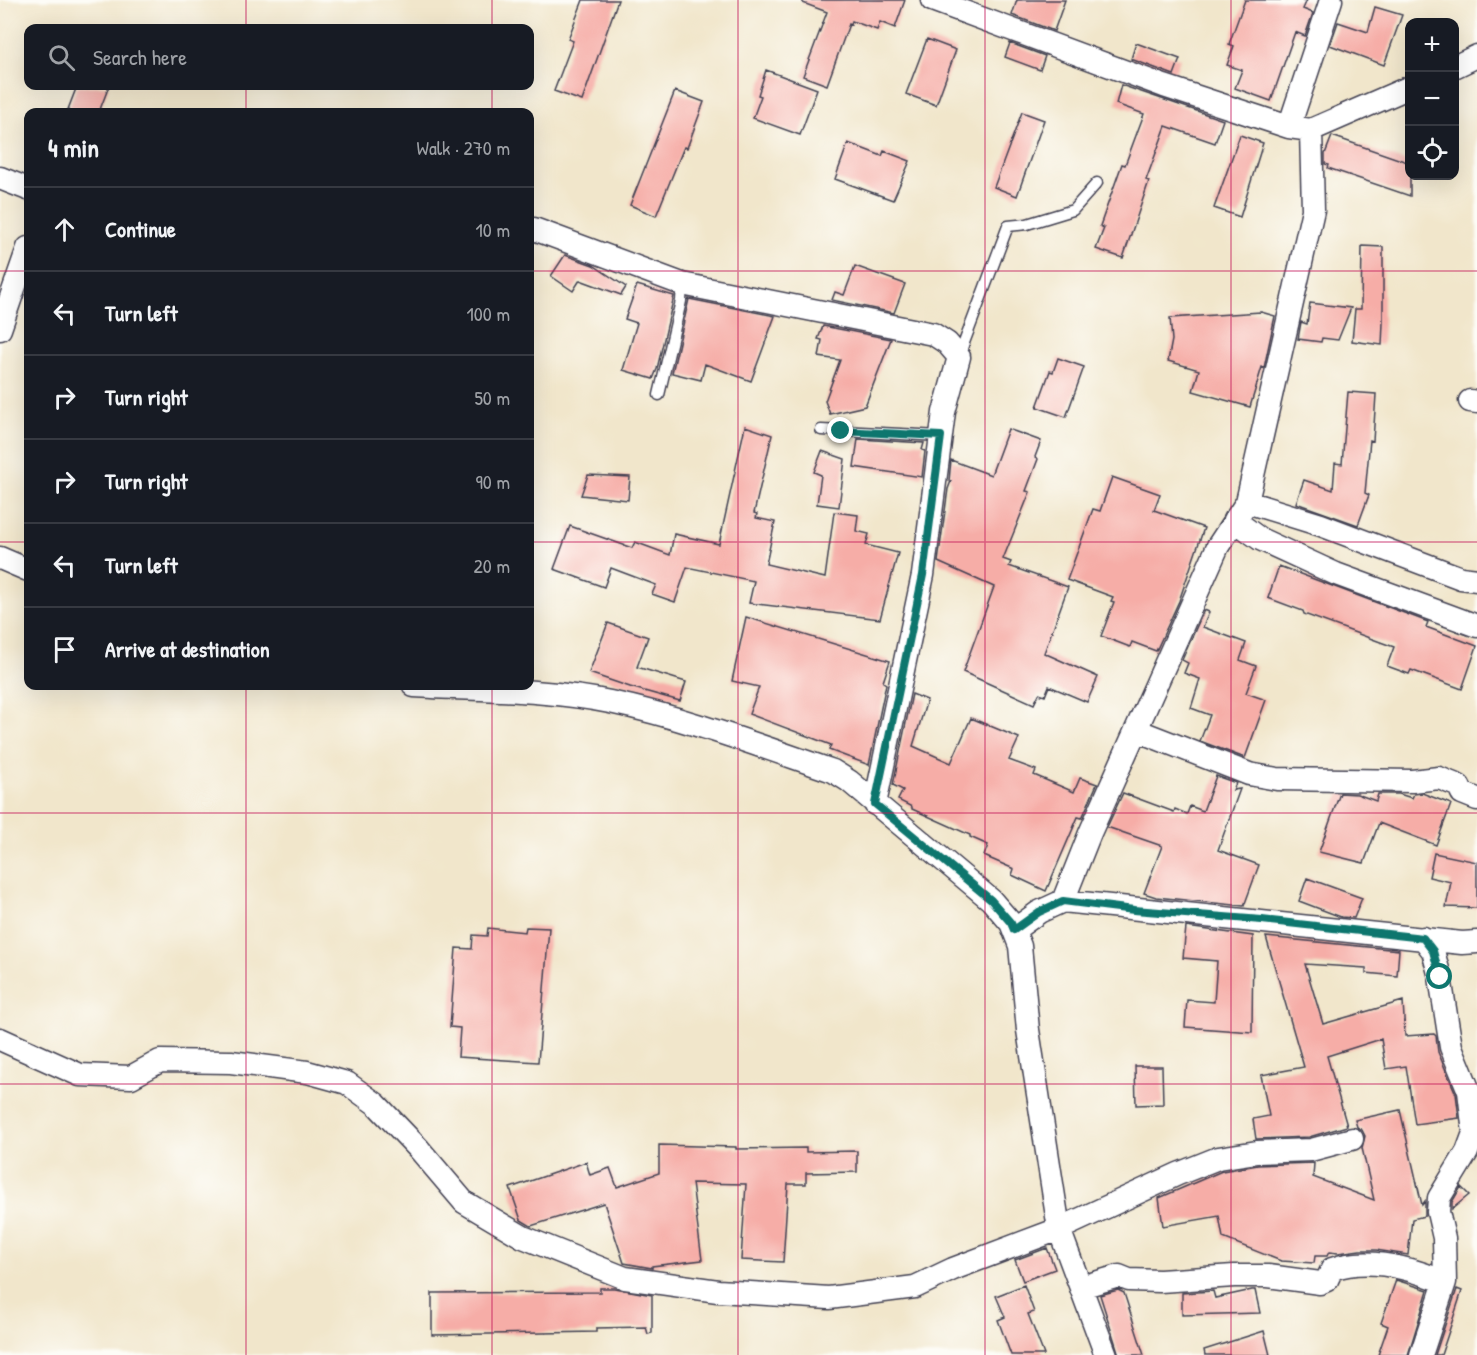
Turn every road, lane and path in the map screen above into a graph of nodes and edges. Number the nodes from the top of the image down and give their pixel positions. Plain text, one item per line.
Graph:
1 (1331, 0) edge
2 (942, 2) edge
3 (1477, 56) edge
4 (1459, 65) edge
5 (1405, 89) edge
6 (1300, 129) junction
7 (0, 178) edge
8 (1097, 183) dead end
9 (24, 187) edge
10 (534, 229) edge
11 (24, 260) edge
12 (682, 284) junction
13 (0, 329) edge
14 (959, 357) junction
15 (659, 395) dead end
16 (821, 430) dead end
17 (941, 436) junction
18 (1240, 511) junction
19 (0, 558) edge
20 (24, 568) edge
21 (1477, 580) edge
22 (1477, 626) edge
23 (477, 690) edge
24 (1136, 730) junction
25 (1477, 799) edge
26 (875, 804) junction
27 (1063, 901) junction
28 (1014, 930) junction
29 (1423, 938) junction
30 (1477, 942) edge
31 (0, 1039) edge
32 (1352, 1139) dead end
33 (1059, 1229) junction
34 (1445, 1281) junction
35 (1081, 1287) junction
36 (1106, 1355) edge
37 (1421, 1355) edge

1 - 6 street
2 - 6 street
3 - 4 street
5 - 6 street
6 - 18 street
7 - 9 street
8 - 14 lane
10 - 12 street
11 - 13 street
12 - 14 street
12 - 15 lane
14 - 17 street
16 - 17 lane
17 - 26 street
18 - 21 street
18 - 22 street
18 - 24 street
19 - 20 street
23 - 26 street
24 - 25 street
24 - 27 street
26 - 28 street
27 - 28 street
27 - 29 street
28 - 33 street
29 - 30 street
29 - 34 street
31 - 33 street
32 - 33 street
33 - 35 street
34 - 35 street
34 - 37 street
35 - 36 street

